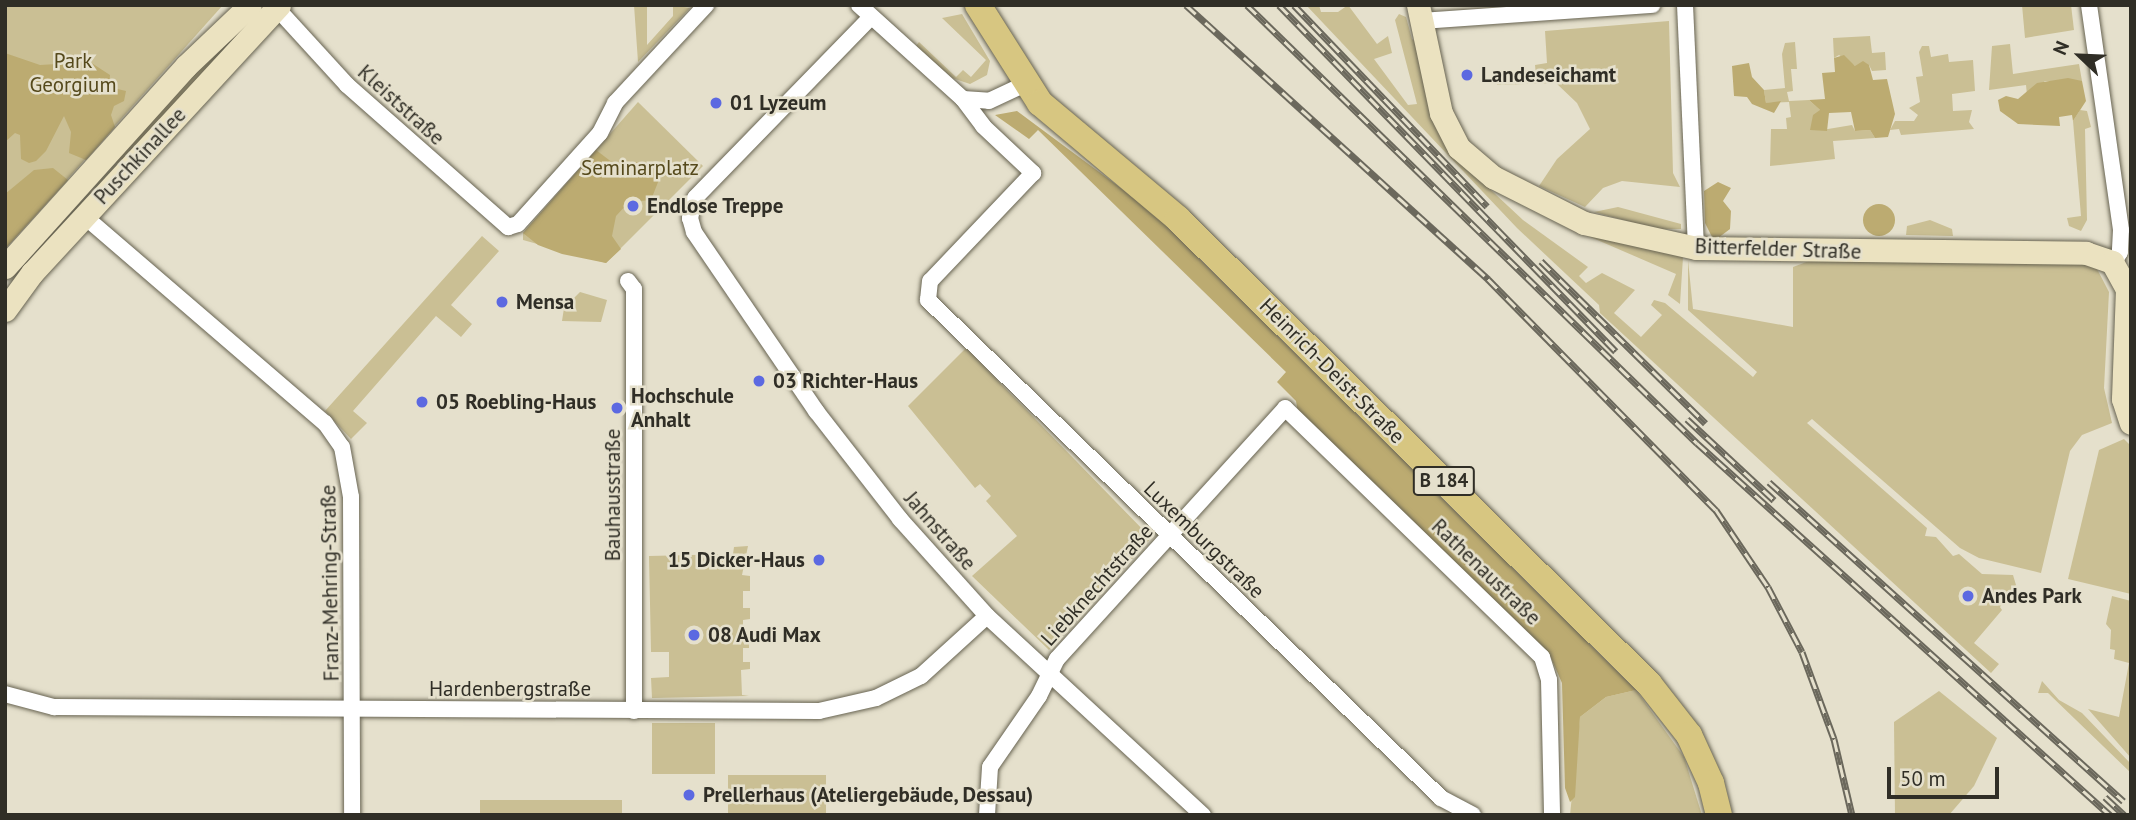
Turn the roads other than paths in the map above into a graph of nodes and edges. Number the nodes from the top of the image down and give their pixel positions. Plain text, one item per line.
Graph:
1 (250, 5) edge
2 (706, 5) edge
3 (859, 5) edge
4 (978, 5) edge
5 (1652, 5) edge
6 (1685, 5) edge
7 (2089, 5) edge
8 (276, 6) edge
9 (1420, 13) edge
10 (871, 17) junction
11 (1025, 84) junction
12 (963, 99) junction
13 (84, 216) junction
14 (1696, 248) junction
15 (2113, 263) junction
16 (5, 267) edge
17 (628, 281) dead end
18 (2129, 290) edge
19 (5, 310) edge
20 (1285, 408) joint
21 (2131, 423) edge
22 (1169, 536) junction
23 (988, 616) junction
24 (1048, 675) junction
25 (5, 694) edge
26 (352, 710) junction
27 (634, 711) junction
28 (352, 815) edge
29 (987, 815) edge
30 (1203, 815) edge
31 (1473, 815) edge
32 (1552, 815) edge
33 (1719, 815) edge

1 - 16 street, Puschkinallee
2 - 8 street, Kleiststraße
3 - 10 street
4 - 11 main road, Heinrich-Deist-Straße / B 184
5 - 9 street
6 - 14 street
7 - 15 street
8 - 13 street, Puschkinallee
9 - 14 street, Bitterfelder Straße
10 - 12 street
10 - 23 street, Jahnstraße
11 - 12 street
11 - 33 main road, Heinrich-Deist-Straße / B 184
12 - 22 street, Luxemburgstraße
13 - 19 street, Puschkinallee
13 - 26 street, Franz-Mehring-Straße
14 - 15 street, Bitterfelder Straße
15 - 18 street
17 - 27 street, Bauhausstraße
18 - 21 street
20 - 22 street, Liebknechtstraße
20 - 32 street, Rathenaustraße
22 - 24 street, Liebknechtstraße
22 - 31 street, Luxemburgstraße
23 - 24 street, Jahnstraße
23 - 27 street, Hardenbergstraße
24 - 29 street, Liebknechtstraße
24 - 30 street, Jahnstraße
25 - 26 street, Hardenbergstraße
26 - 27 street, Hardenbergstraße
26 - 28 street, Franz-Mehring-Straße

